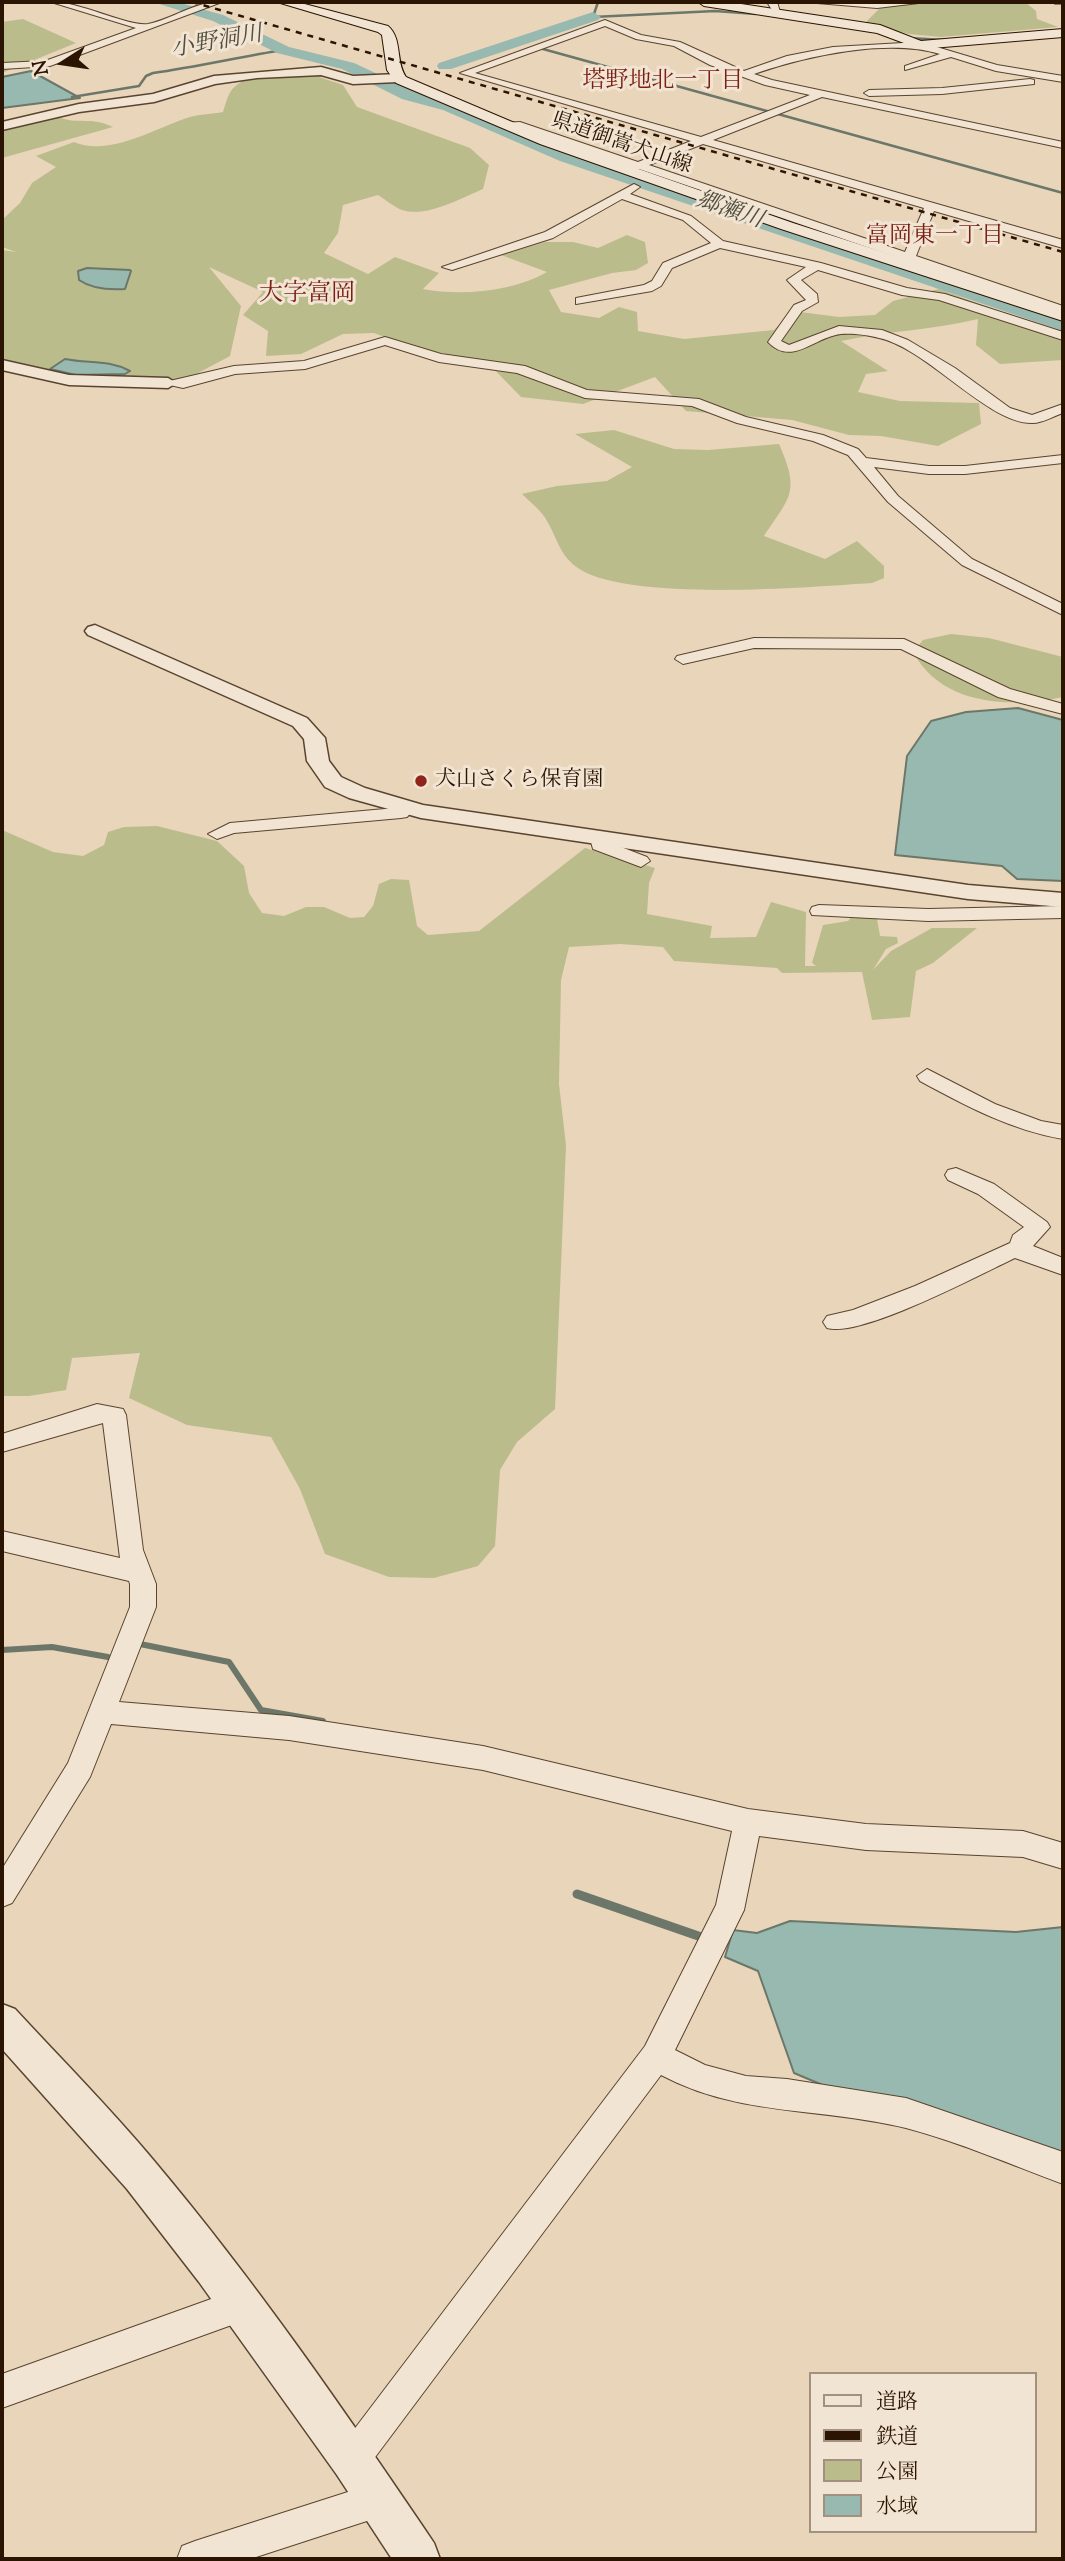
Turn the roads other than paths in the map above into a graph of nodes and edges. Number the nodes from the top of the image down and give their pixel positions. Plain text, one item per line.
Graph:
1 (56, 2) edge
2 (217, 2) edge
3 (283, 2) edge
4 (704, 2) edge
5 (810, 2) edge
6 (922, 2) edge
7 (775, 8) edge
8 (147, 28) junction
9 (1063, 33) edge
10 (907, 39) junction
11 (943, 50) junction
12 (2, 66) edge
13 (909, 68) dead end
14 (747, 73) junction
15 (1062, 79) edge
16 (399, 81) junction
17 (889, 81) dead end
18 (864, 93) junction
19 (823, 95) junction
20 (2, 126) edge
21 (701, 141) junction
22 (1063, 145) edge
23 (631, 168) junction
24 (646, 182) junction
25 (622, 195) junction
26 (930, 206) junction
27 (719, 244) junction
28 (1063, 244) edge
29 (909, 260) junction
30 (817, 266) junction
31 (448, 267) dead end
32 (580, 301) dead end
33 (1063, 310) edge
34 (1063, 316) edge
35 (1063, 336) edge
36 (2, 365) edge
37 (168, 383) joint
38 (1063, 408) edge
39 (1063, 459) edge
40 (864, 462) junction
41 (1063, 610) edge
42 (94, 631) dead end
43 (683, 659) dead end
44 (1063, 709) edge
45 (406, 808) junction
46 (217, 834) dead end
47 (599, 838) junction
48 (641, 861) dead end
49 (1063, 900) edge
50 (819, 911) dead end
51 (1063, 912) edge
52 (927, 1076) dead end
53 (1063, 1132) edge
54 (956, 1175) dead end
55 (1022, 1252) junction
56 (1063, 1267) edge
57 (835, 1322) dead end
58 (2, 1443) edge
59 (2, 1541) edge
60 (139, 1573) junction
61 (102, 1712) junction
62 (748, 1822) junction
63 (1063, 1856) edge
64 (2, 1894) edge
65 (2, 2022) edge
66 (656, 2056) junction
67 (1063, 2168) edge
68 (239, 2306) junction
69 (2, 2391) edge
70 (352, 2460) junction
71 (376, 2496) junction
72 (195, 2559) edge
73 (418, 2559) edge

1 - 8 street
2 - 8 street
3 - 16 main road
4 - 7 main road
5 - 6 street
7 - 10 main road
8 - 12 street
9 - 11 main road
10 - 11 main road
10 - 14 street
11 - 13 street
11 - 15 street
14 - 19 street
14 - 21 street
15 - 18 street
16 - 20 street
16 - 23 main road, 県道御嵩犬山線
17 - 18 street
18 - 19 street
19 - 21 street
19 - 22 street
21 - 23 street
21 - 26 street
23 - 24 main road, 県道御嵩犬山線
23 - 29 street
24 - 25 street
24 - 29 main road, 県道御嵩犬山線
25 - 27 street
25 - 31 street
26 - 28 street
26 - 29 street
27 - 30 street
27 - 32 street
29 - 33 street
29 - 34 main road, 県道御嵩犬山線
30 - 35 street
30 - 38 street
36 - 37 street
37 - 40 street
39 - 40 street
40 - 41 street
42 - 45 street
43 - 44 street
45 - 46 street
45 - 47 street
47 - 48 street
47 - 49 street
50 - 51 street
52 - 53 street
54 - 55 street
55 - 56 street
55 - 57 street
58 - 60 street
59 - 60 street
60 - 61 street
61 - 62 street
61 - 64 street
62 - 63 street
62 - 66 street
65 - 68 street
66 - 67 street
66 - 70 street
68 - 69 street
68 - 70 street
70 - 71 street
71 - 72 street
71 - 73 street

